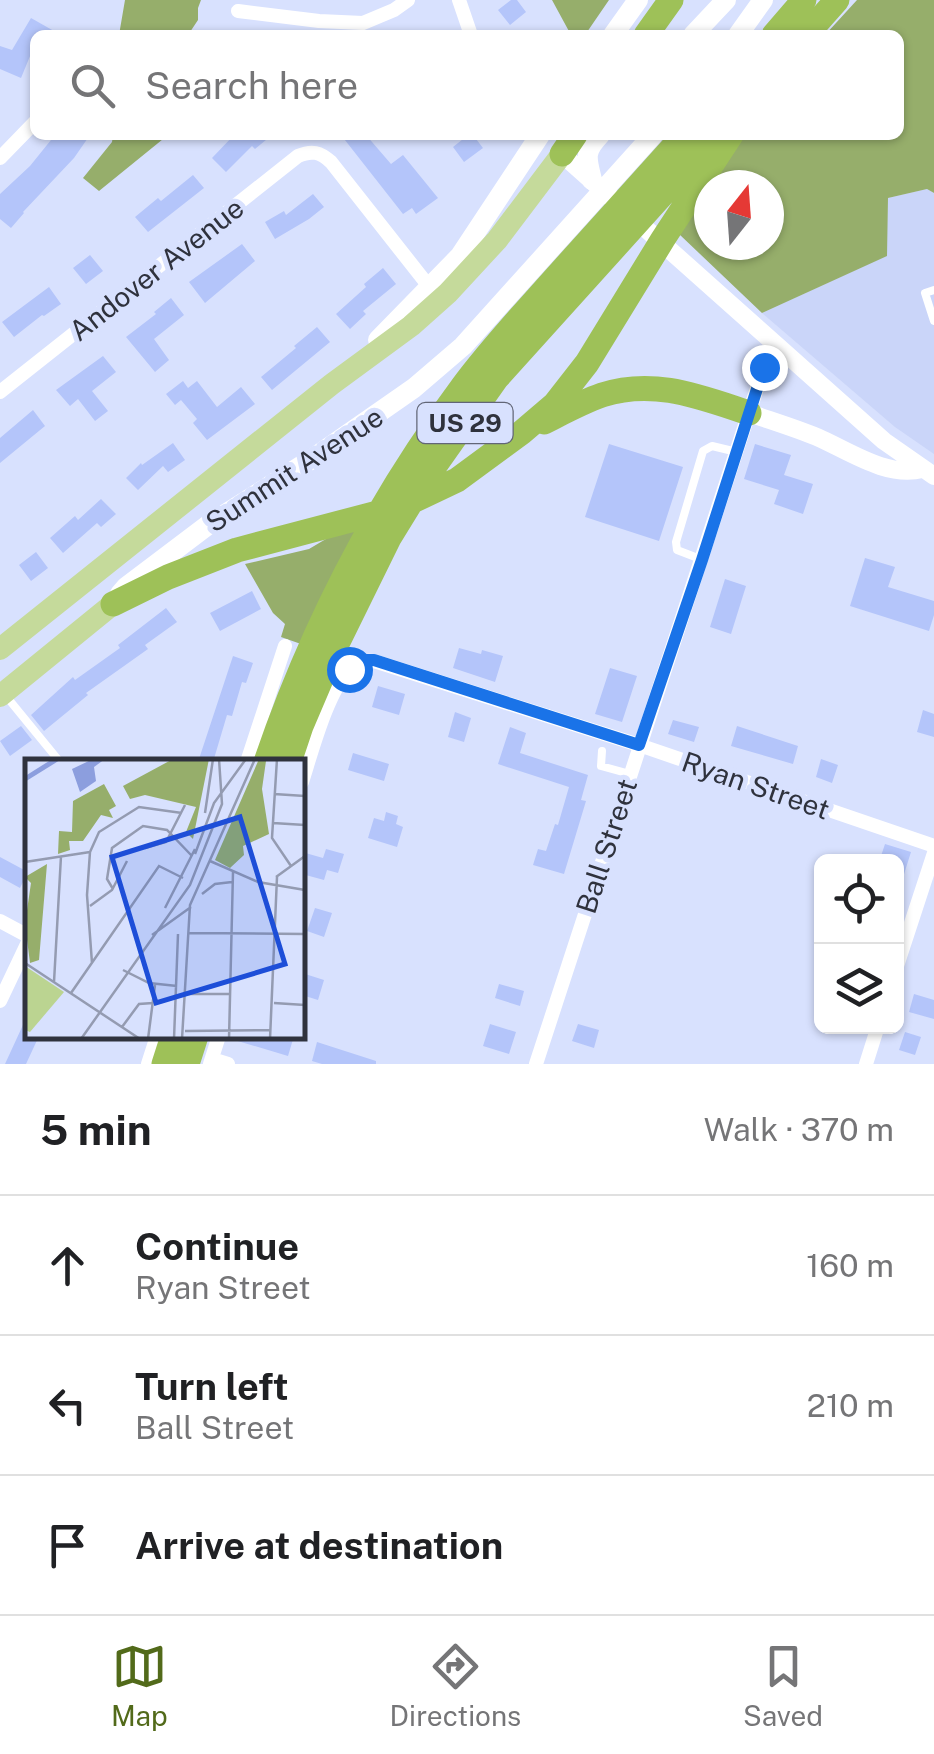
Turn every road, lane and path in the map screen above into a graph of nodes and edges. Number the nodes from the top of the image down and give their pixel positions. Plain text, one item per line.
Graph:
1 (408, 0) edge
2 (459, 0) edge
3 (639, 0) edge
4 (671, 0) edge
5 (726, 0) edge
6 (764, 0) edge
7 (804, 0) edge
8 (837, 0) edge
9 (238, 11) dead end
10 (469, 30) edge
11 (616, 30) edge
12 (627, 30) edge
13 (650, 30) edge
14 (698, 30) edge
15 (742, 30) edge
16 (778, 30) edge
17 (810, 30) edge
18 (30, 127) edge
19 (530, 140) edge
20 (595, 140) edge
21 (648, 140) edge
22 (679, 140) edge
23 (711, 140) edge
24 (728, 140) edge
25 (565, 141) edge
26 (0, 158) edge
27 (592, 180) junction
28 (430, 289) junction
29 (934, 290) edge
30 (934, 320) edge
31 (778, 346) junction
32 (332, 384) junction
33 (0, 392) edge
34 (749, 413) junction
35 (521, 433) junction
36 (737, 452) junction
37 (928, 472) edge
38 (702, 560) junction
39 (66, 597) junction
40 (112, 604) junction
41 (87, 624) junction
42 (285, 646) dead end
43 (0, 649) edge
44 (2, 694) edge
45 (639, 745) junction
46 (602, 750) dead end
47 (57, 759) edge
48 (248, 759) edge
49 (267, 759) edge
50 (290, 759) edge
51 (305, 773) edge
52 (630, 774) junction
53 (934, 846) edge
54 (934, 853) edge
55 (0, 921) edge
56 (25, 937) edge
57 (904, 945) edge
58 (25, 946) edge
59 (0, 1001) edge
60 (875, 1034) edge
61 (156, 1039) edge
62 (172, 1039) edge
63 (218, 1039) edge
64 (203, 1062) edge
65 (148, 1064) edge
66 (164, 1064) edge
67 (228, 1064) edge
68 (536, 1064) edge
69 (866, 1064) edge

1 - 9 street
2 - 10 street
3 - 11 main road
3 - 12 main road
4 - 13 highway
5 - 14 main road
6 - 15 main road
7 - 16 highway
8 - 17 highway
18 - 26 street
19 - 28 main road, Summit Avenue
20 - 27 main road
21 - 40 main road, Summit Avenue
22 - 49 highway, US 29
23 - 50 highway, US 29
24 - 35 highway
25 - 27 street
25 - 32 main road, Summit Avenue
27 - 31 street
28 - 32 main road, Summit Avenue
28 - 33 street, Andover Avenue
29 - 30 lane
31 - 34 street, Ball Street
31 - 37 street
32 - 39 main road, Summit Avenue
34 - 35 highway
34 - 36 street, Ball Street
34 - 37 street
35 - 40 highway
36 - 38 street, Ball Street
36 - 38 lane
38 - 45 street, Ball Street
39 - 41 main road
39 - 43 main road, Summit Avenue
40 - 41 main road, Summit Avenue
41 - 44 main road, Summit Avenue
42 - 48 street
44 - 47 lane
45 - 51 street, Ryan Street
45 - 52 street, Ball Street
45 - 53 street, Ryan Street
46 - 52 lane
52 - 68 street, Ball Street
54 - 57 street
55 - 56 street
58 - 59 street
60 - 69 street
61 - 65 street
62 - 66 highway
63 - 64 street
64 - 67 street

